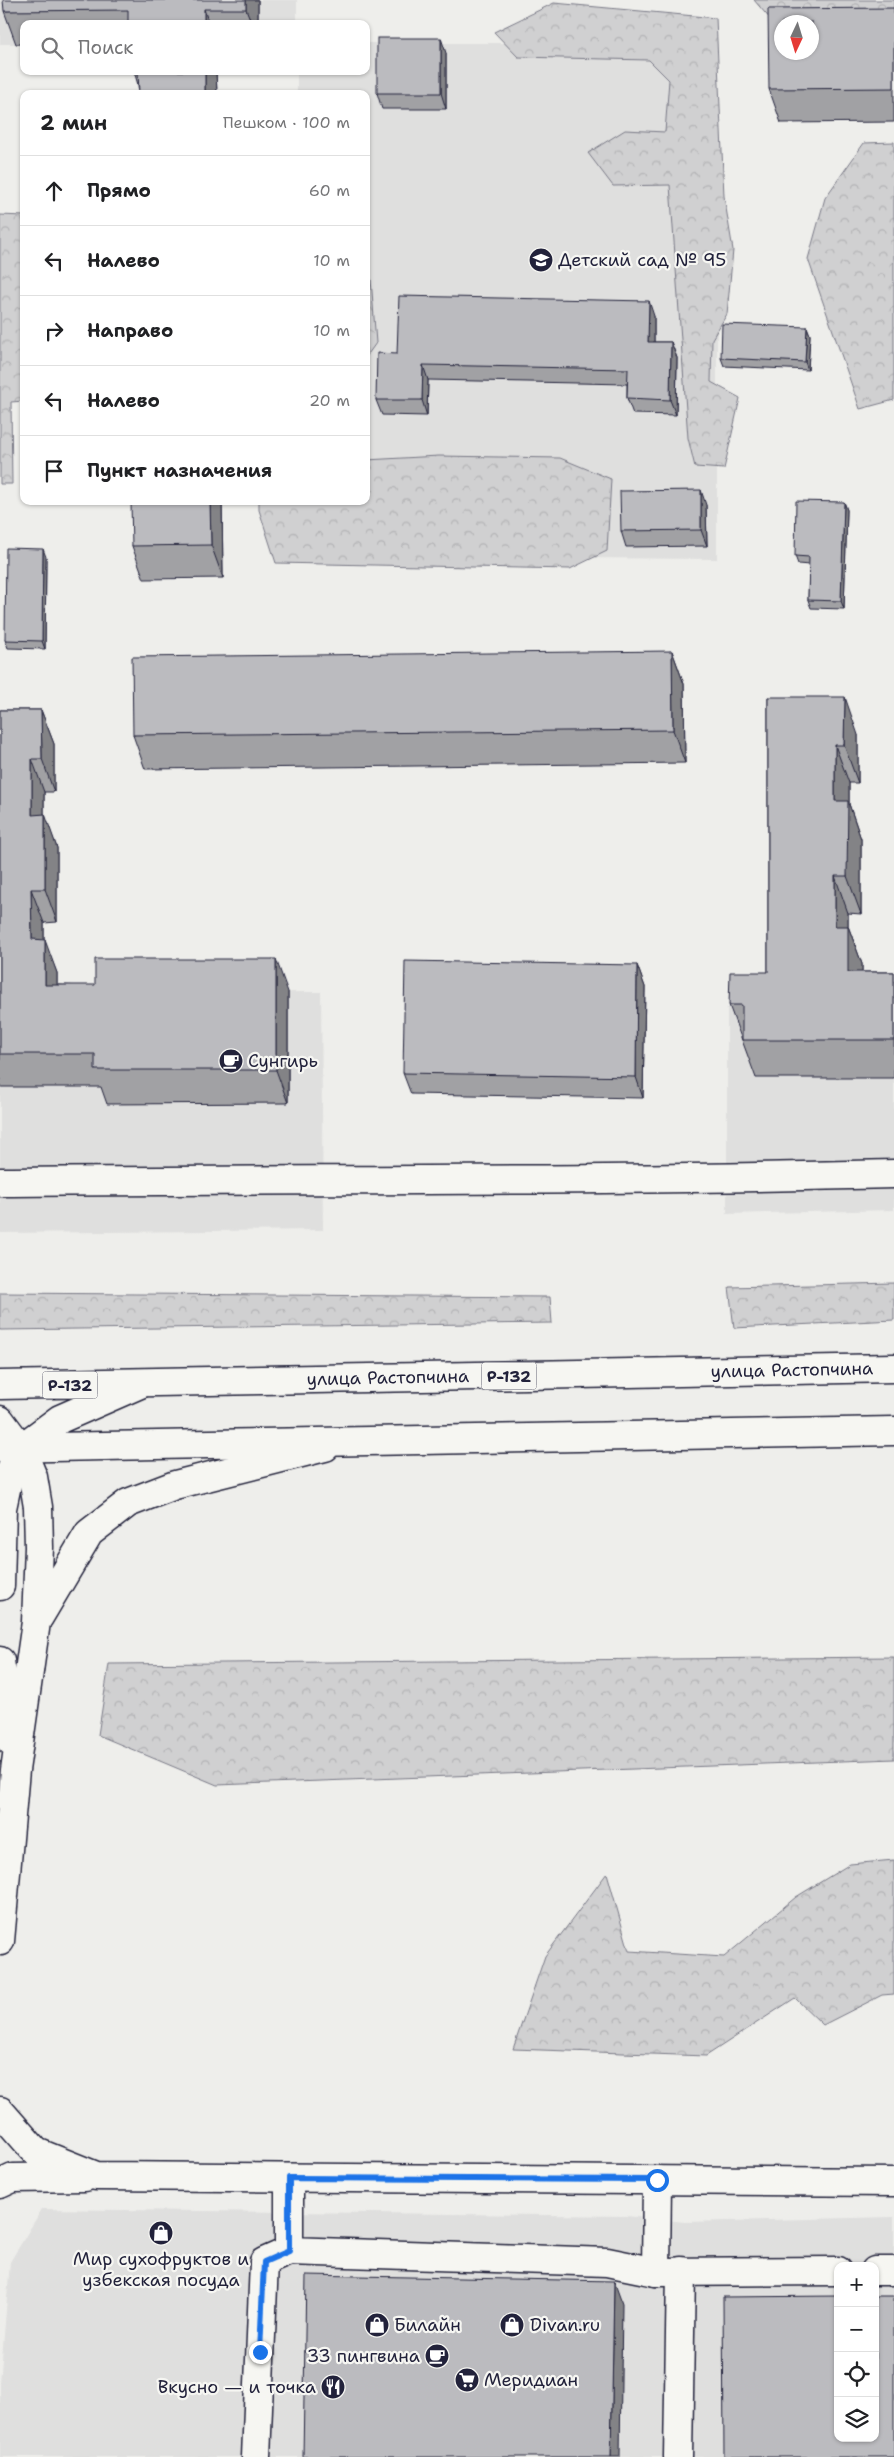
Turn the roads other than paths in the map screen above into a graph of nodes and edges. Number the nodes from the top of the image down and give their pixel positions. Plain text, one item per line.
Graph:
1 (894, 1174) edge
2 (0, 1182) edge
3 (894, 1368) edge
4 (140, 1384) junction
5 (0, 1385) edge
6 (0, 1420) edge
7 (894, 1431) edge
8 (348, 1441) junction
9 (11, 1448) edge
10 (0, 1586) edge
11 (36, 1622) junction
12 (0, 1661) edge
13 (15, 1770) junction
14 (0, 1941) edge
15 (0, 2111) edge
16 (96, 2176) junction
17 (289, 2178) junction
18 (657, 2180) junction
19 (894, 2182) edge
20 (0, 2184) edge
21 (289, 2251) junction
22 (834, 2271) edge
23 (879, 2271) edge
24 (894, 2271) edge
25 (668, 2272) junction
26 (256, 2457) edge
27 (678, 2457) edge

1 - 2 main road
3 - 4 main road, улица Растопчина / Р-132
4 - 5 main road, улица Растопчина / Р-132
4 - 9 main road
6 - 9 main road
7 - 8 main road
8 - 9 main road
8 - 11 main road
9 - 10 main road
9 - 11 main road
11 - 13 main road
12 - 13 main road
13 - 14 main road
15 - 16 main road
16 - 17 main road
16 - 20 main road
17 - 18 main road
17 - 21 main road
18 - 19 main road
18 - 25 main road
21 - 25 main road
21 - 26 main road
22 - 25 main road
23 - 24 main road
25 - 27 main road

